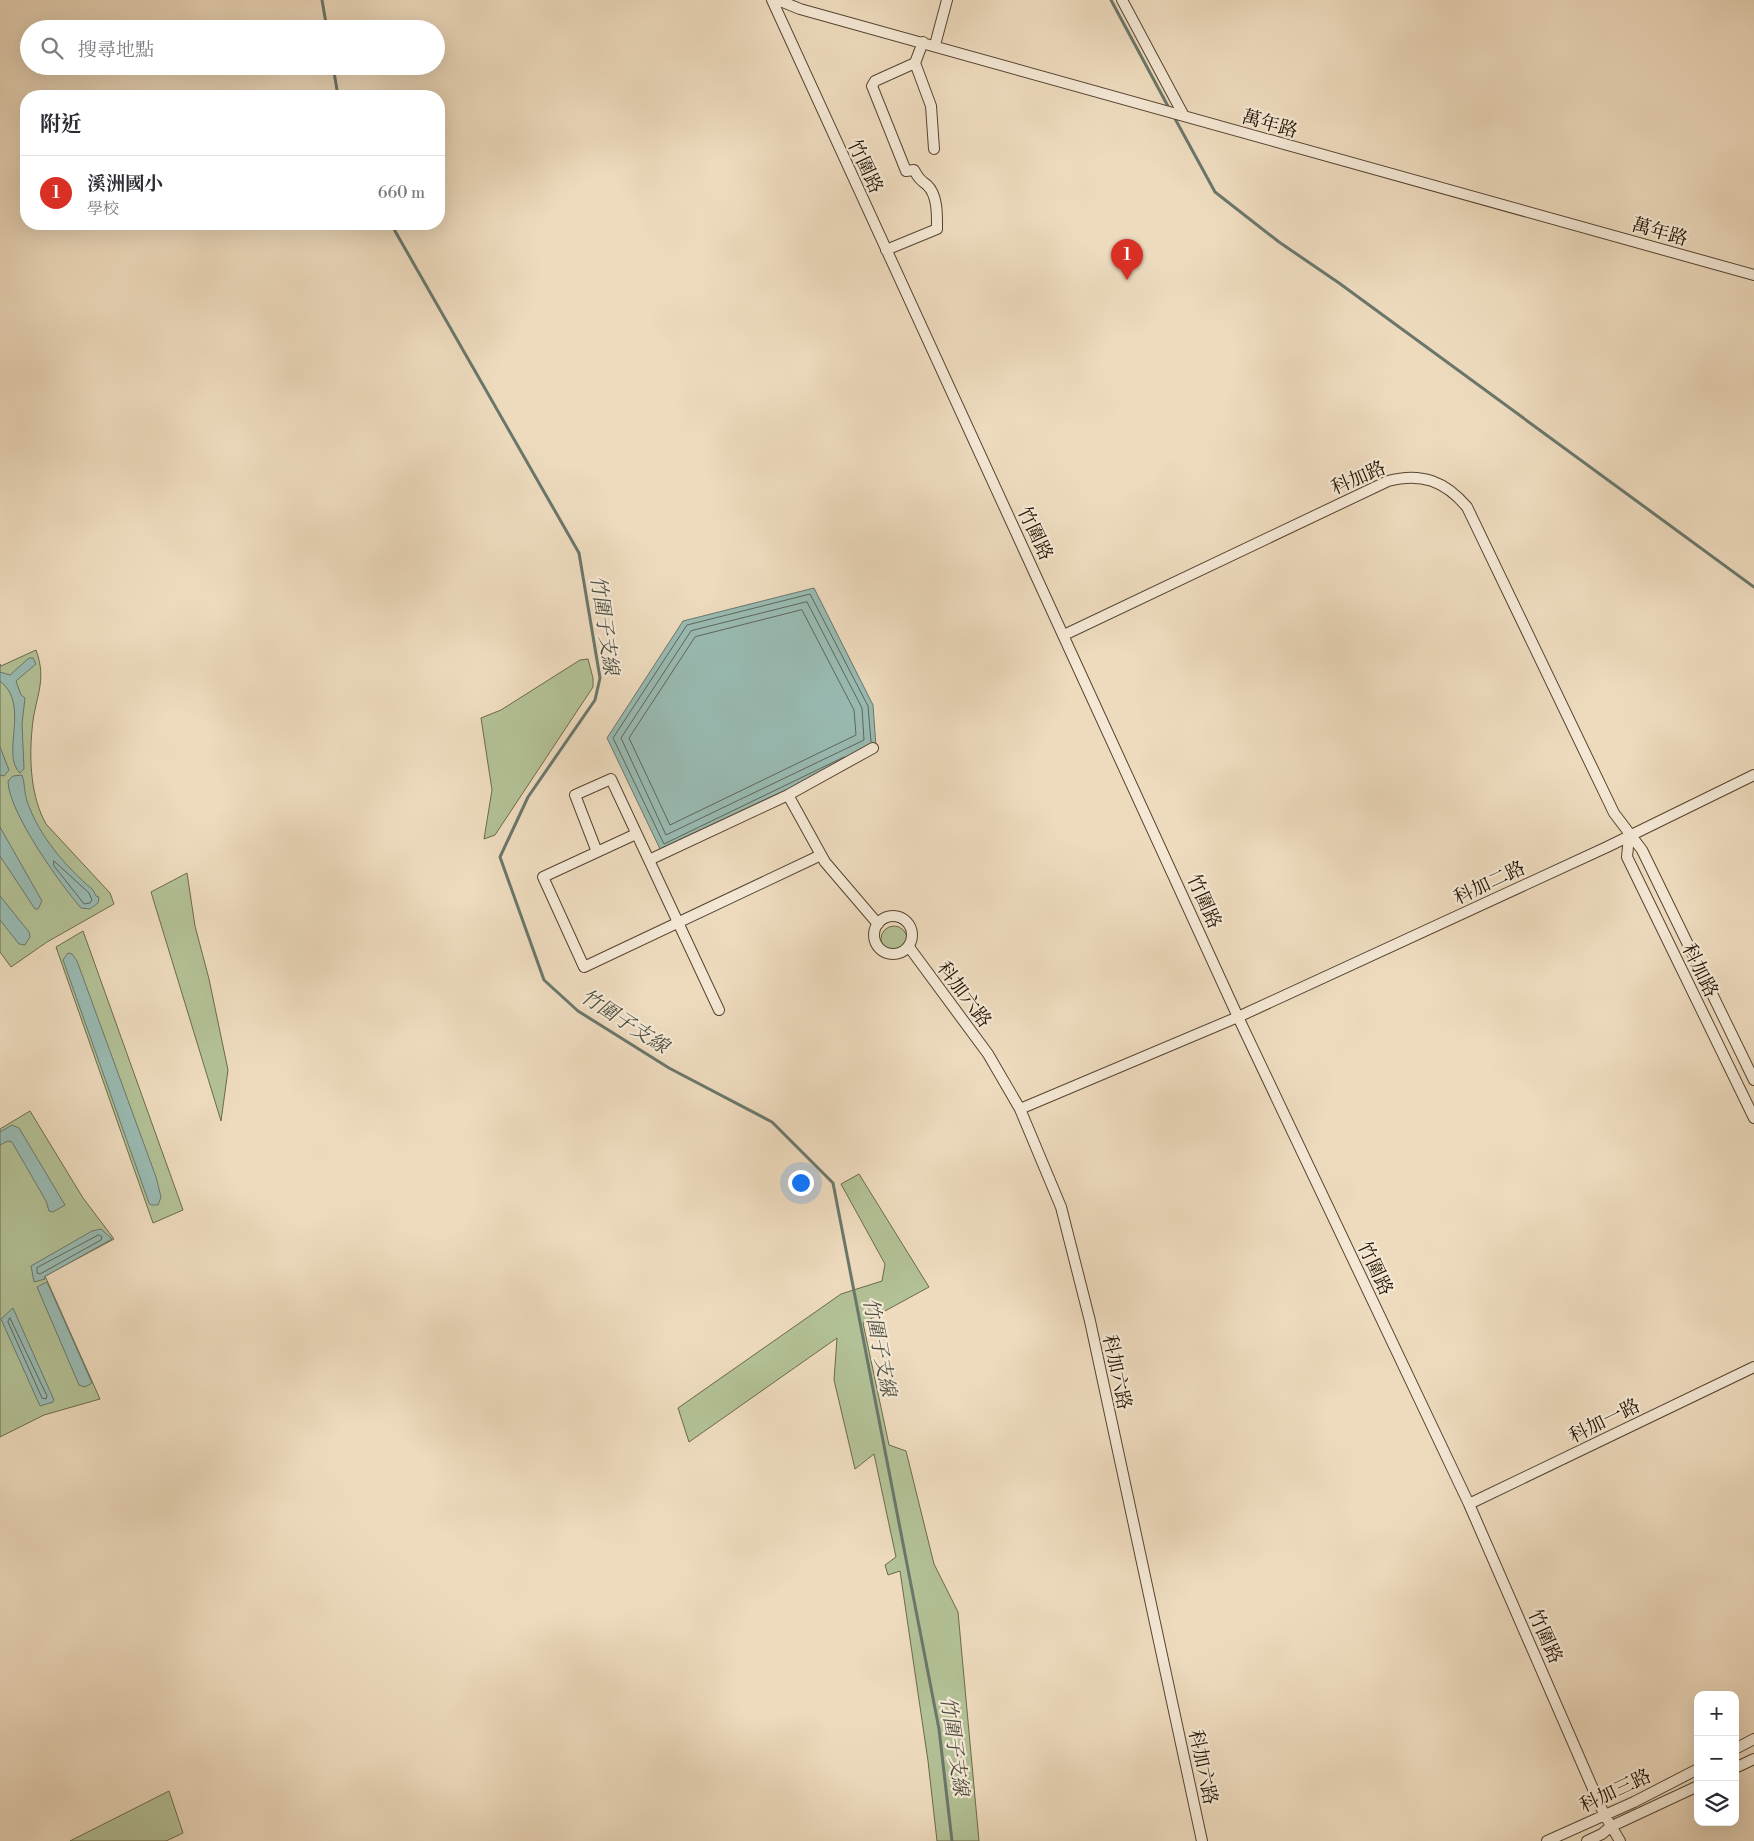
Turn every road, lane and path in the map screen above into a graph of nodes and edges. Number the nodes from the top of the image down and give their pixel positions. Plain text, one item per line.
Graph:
1 (772, 0) edge
2 (778, 0) edge
3 (947, 0) edge
4 (1122, 0) edge
5 (923, 42) junction
6 (935, 44) junction
7 (915, 63) junction
8 (1180, 115) junction
9 (934, 149) dead end
10 (886, 250) junction
11 (1754, 275) edge
12 (1064, 635) junction
13 (873, 748) dead end
14 (1754, 775) edge
15 (788, 795) junction
16 (636, 834) junction
17 (1629, 836) junction
18 (597, 852) junction
19 (821, 856) junction
20 (649, 860) junction
21 (678, 922) junction
22 (878, 924) junction
23 (909, 947) junction
24 (719, 1010) dead end
25 (1238, 1018) junction
26 (1754, 1080) edge
27 (1020, 1108) junction
28 (1754, 1118) edge
29 (1754, 1367) edge
30 (1469, 1504) junction
31 (1754, 1739) edge
32 (1739, 1747) edge
33 (1754, 1759) edge
34 (1739, 1766) edge
35 (1694, 1771) edge
36 (1694, 1787) edge
37 (1607, 1819) junction
38 (1202, 1841) edge
39 (1547, 1841) edge
40 (1587, 1841) edge
41 (1620, 1841) edge

1 - 10 street, 竹圍路
2 - 5 street, 萬年路
3 - 6 street
4 - 8 street
5 - 6 street, 萬年路
5 - 7 street
6 - 8 street, 萬年路
7 - 9 street
7 - 10 street
8 - 11 street, 萬年路
10 - 12 street, 竹圍路
12 - 17 street, 科加路
12 - 25 street, 竹圍路
13 - 15 street
14 - 17 street, 科加二路
15 - 19 street
15 - 20 street
16 - 18 street
16 - 18 street
16 - 20 street
17 - 25 street, 科加二路
17 - 26 street, 科加路
17 - 28 street, 科加路
18 - 21 street
19 - 21 street
19 - 22 street
20 - 21 street
21 - 24 street
22 - 23 street
22 - 23 street
23 - 27 street, 科加六路
25 - 27 street, 科加二路
25 - 30 street, 竹圍路
27 - 38 street, 科加六路
29 - 30 street, 科加一路
30 - 37 street, 竹圍路
31 - 32 street
33 - 34 street
35 - 37 street, 科加三路
36 - 37 street, 科加三路
37 - 39 street, 科加三路
37 - 40 street, 科加三路
37 - 41 street, 竹圍路

